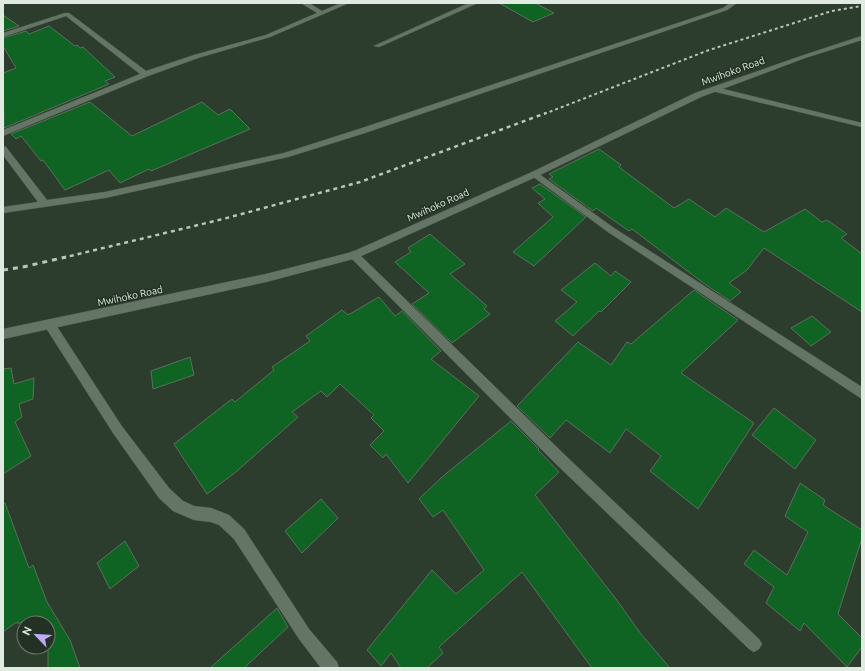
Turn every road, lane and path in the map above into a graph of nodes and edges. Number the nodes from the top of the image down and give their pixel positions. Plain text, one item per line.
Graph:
1 (304, 3) edge
2 (346, 3) edge
3 (476, 3) edge
4 (734, 3) edge
5 (322, 13) junction
6 (3, 35) edge
7 (862, 38) edge
8 (376, 46) dead end
9 (145, 74) junction
10 (715, 89) junction
11 (862, 125) edge
12 (3, 133) edge
13 (3, 149) edge
14 (535, 174) junction
15 (45, 204) junction
16 (3, 210) edge
17 (354, 255) junction
18 (50, 325) junction
19 (3, 334) edge
20 (862, 394) edge
21 (754, 644) dead end
22 (331, 668) edge

1 - 5 street
2 - 5 street
3 - 8 street
4 - 15 street
5 - 9 street
6 - 9 street
7 - 10 street, Mwihoko Road
9 - 12 street
10 - 11 street
10 - 14 street, Mwihoko Road
13 - 15 street
14 - 17 street, Mwihoko Road
14 - 20 street
15 - 16 street
17 - 18 street, Mwihoko Road
17 - 21 street
18 - 19 street, Mwihoko Road
18 - 22 street

